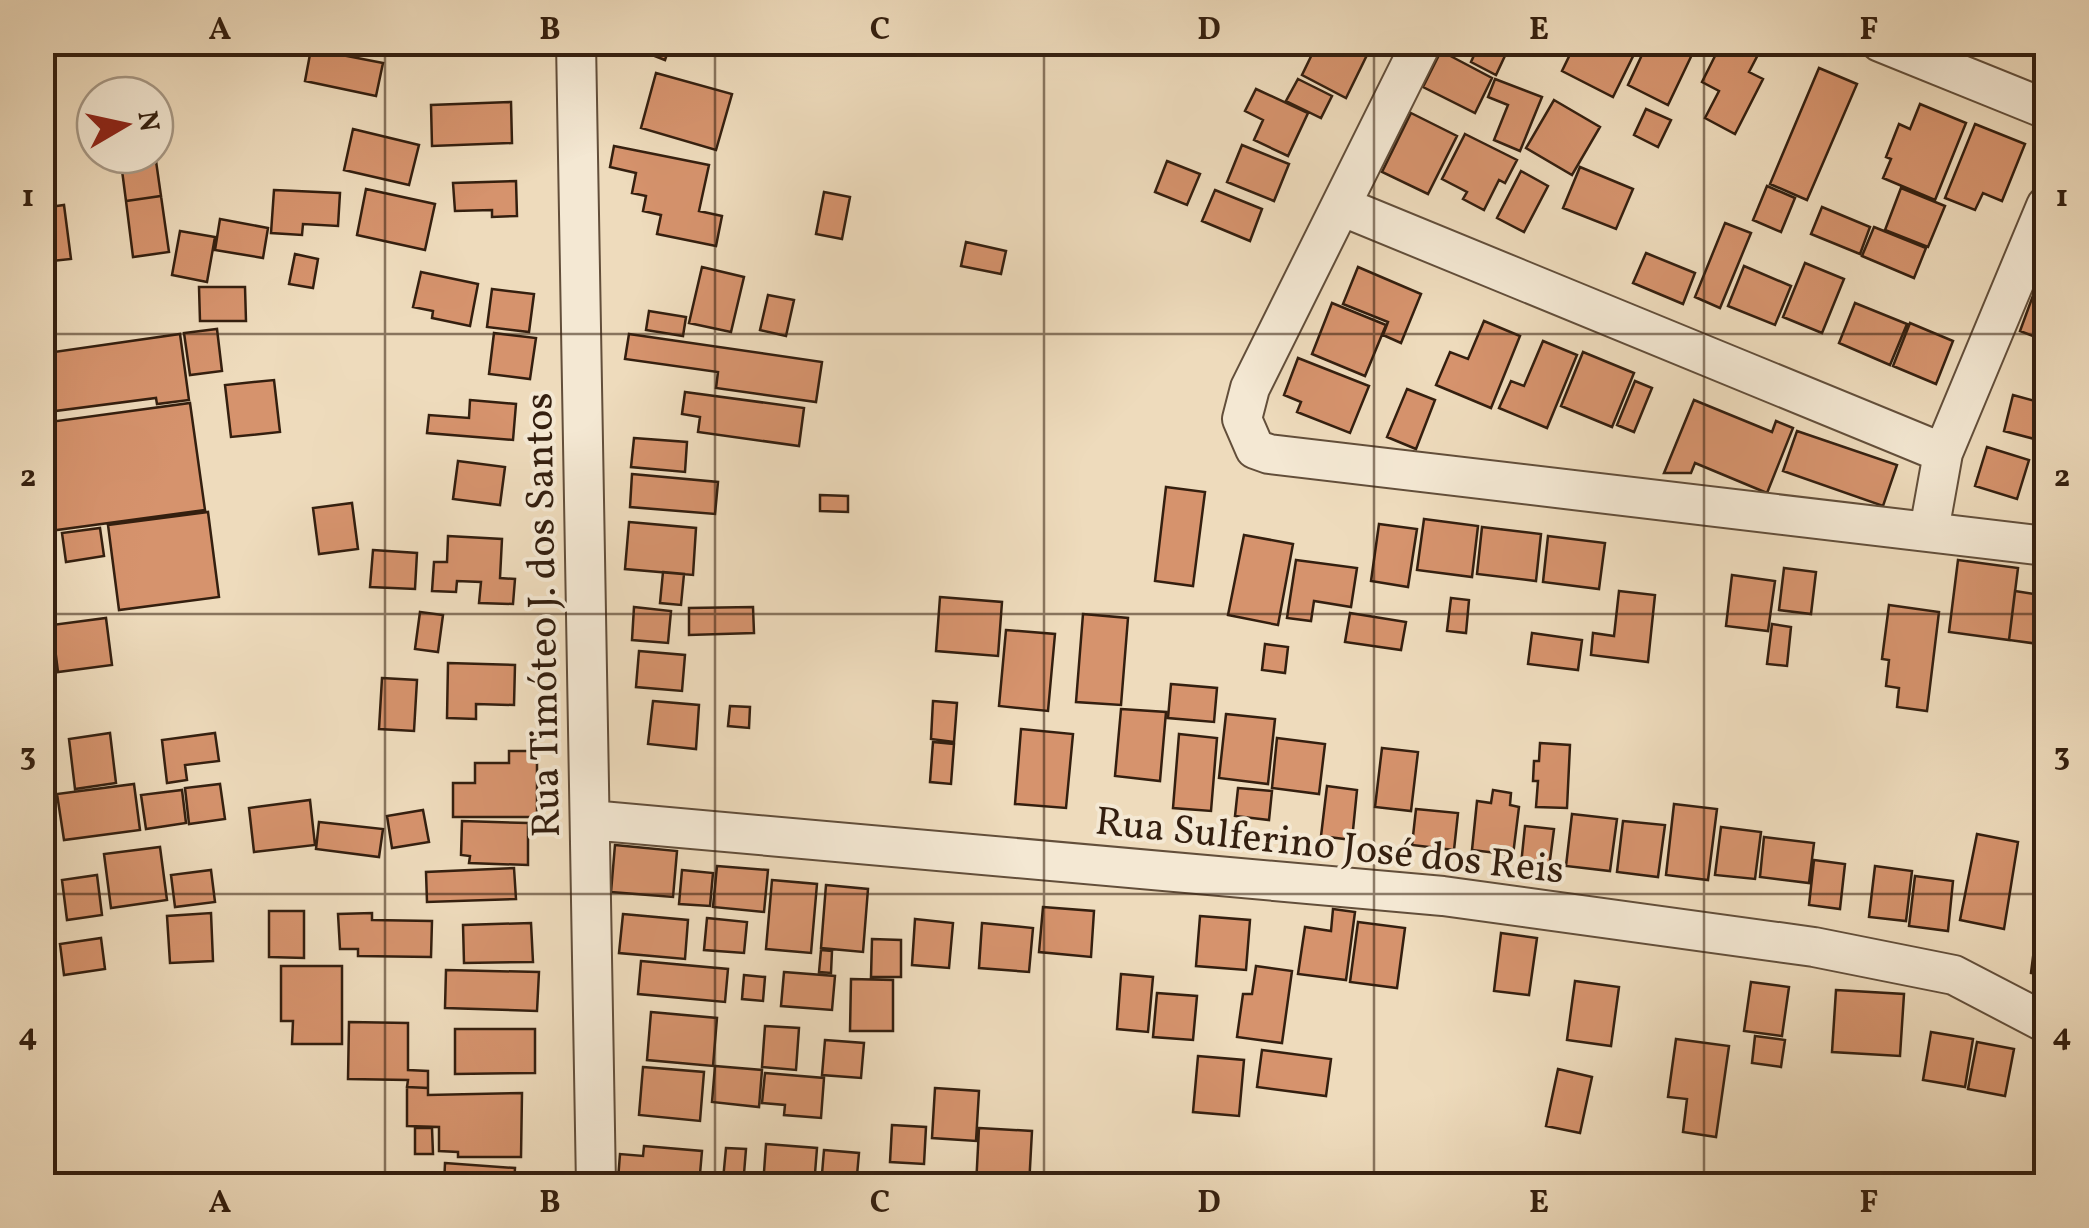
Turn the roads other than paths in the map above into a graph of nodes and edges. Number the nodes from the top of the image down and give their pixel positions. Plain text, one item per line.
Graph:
1 (576, 42) edge
2 (1422, 42) edge
3 (1880, 42) edge
4 (2046, 109) edge
5 (1341, 206) junction
6 (2046, 206) edge
7 (1943, 453) junction
8 (1929, 532) junction
9 (2046, 546) edge
10 (590, 820) junction
11 (2046, 1023) edge
12 (596, 1186) edge

1 - 10 street, Rua Timóteo J. dos Santos
2 - 5 street
3 - 4 street
5 - 7 street
5 - 8 street
6 - 7 street
7 - 8 street
8 - 9 street
10 - 11 street, Rua Sulferino José dos Reis
10 - 12 street, Rua Timóteo J. dos Santos

